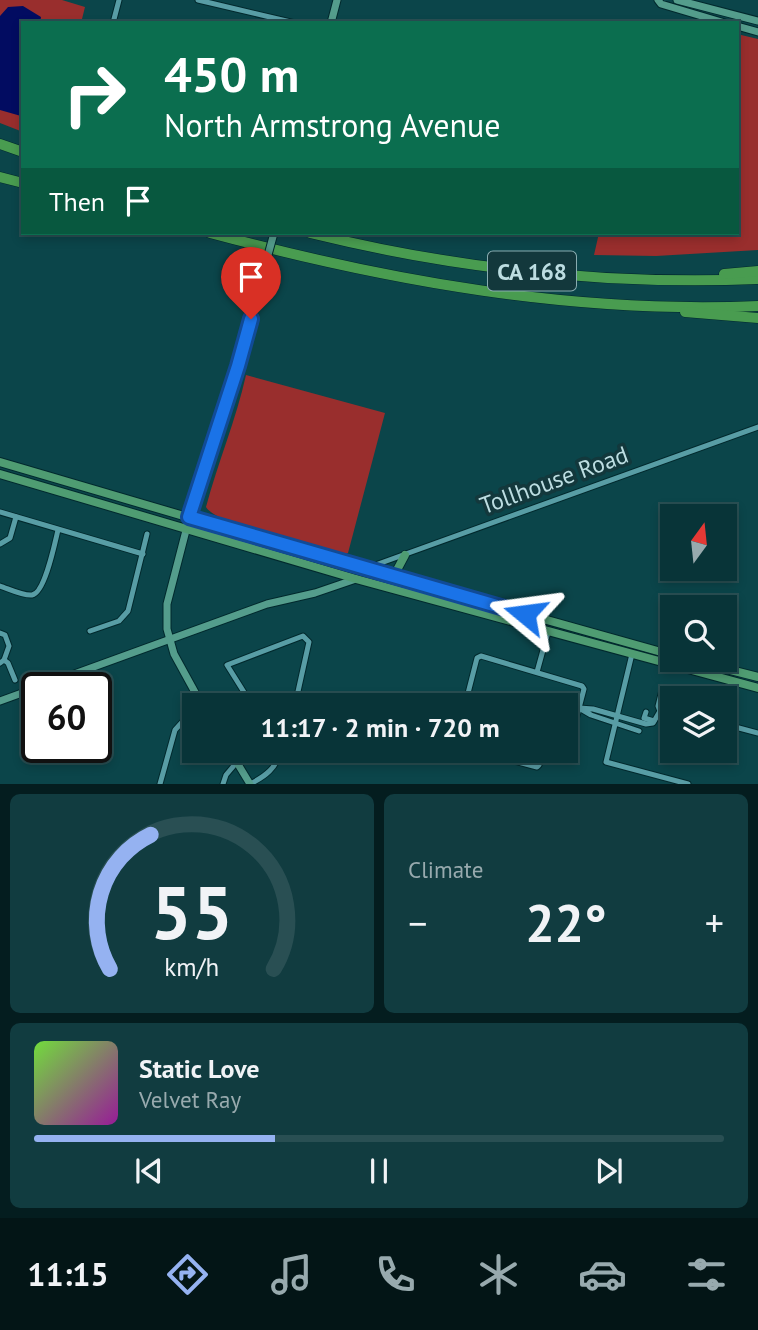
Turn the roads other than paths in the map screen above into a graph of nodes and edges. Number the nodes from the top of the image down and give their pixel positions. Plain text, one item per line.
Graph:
1 (119, 0) edge
2 (198, 0) edge
3 (337, 0) edge
4 (658, 0) edge
5 (677, 0) edge
6 (114, 21) edge
7 (287, 21) edge
8 (332, 21) edge
9 (718, 21) edge
10 (758, 21) edge
11 (739, 27) edge
12 (758, 32) edge
13 (0, 144) edge
14 (0, 150) edge
15 (21, 153) edge
16 (21, 154) edge
17 (0, 178) edge
18 (21, 183) edge
19 (218, 235) edge
20 (273, 235) edge
21 (319, 235) edge
22 (758, 271) edge
23 (604, 277) junction
24 (758, 279) edge
25 (646, 306) junction
26 (758, 306) edge
27 (758, 318) edge
28 (758, 427) edge
29 (0, 464) edge
30 (0, 474) edge
31 (0, 512) edge
32 (16, 517) junction
33 (189, 517) junction
34 (186, 529) junction
35 (58, 530) junction
36 (148, 534) dead end
37 (0, 544) edge
38 (258, 551) junction
39 (143, 554) junction
40 (405, 555) junction
41 (364, 569) junction
42 (356, 579) junction
43 (379, 585) junction
44 (0, 586) edge
45 (429, 588) junction
46 (90, 631) dead end
47 (548, 632) junction
48 (0, 633) edge
49 (169, 640) junction
50 (634, 645) junction
51 (632, 654) junction
52 (660, 654) edge
53 (660, 655) edge
54 (2, 662) edge
55 (537, 672) junction
56 (737, 672) edge
57 (758, 677) edge
58 (15, 680) dead end
59 (758, 688) edge
60 (195, 693) edge
61 (244, 693) edge
62 (298, 693) edge
63 (468, 693) edge
64 (660, 698) edge
65 (0, 701) edge
66 (579, 708) junction
67 (660, 711) joint
68 (578, 712) edge
69 (646, 712) dead end
70 (617, 719) junction
71 (182, 721) edge
72 (654, 722) junction
73 (737, 727) edge
74 (639, 731) dead end
75 (758, 733) edge
76 (236, 763) edge
77 (238, 763) edge
78 (277, 763) edge
79 (160, 784) edge
80 (223, 784) edge
81 (250, 784) edge
82 (688, 784) edge

1 - 6 street
2 - 7 street
3 - 8 street
4 - 9 street
5 - 10 street
11 - 12 street
13 - 15 highway
14 - 16 highway
17 - 18 highway
19 - 25 highway, CA 168
20 - 33 street, bridge
21 - 23 highway, CA 168
22 - 23 highway
23 - 24 highway, CA 168
25 - 26 highway, CA 168
25 - 27 highway
28 - 40 street, Tollhouse Road
29 - 33 main road
30 - 34 main road
31 - 32 street
32 - 35 street
32 - 37 street
33 - 34 street
33 - 41 main road
34 - 38 main road
34 - 49 street
35 - 39 street
35 - 44 street
36 - 39 street
38 - 41 main road
38 - 42 main road
39 - 46 street
40 - 41 street, Tollhouse Road
40 - 45 main road
41 - 45 main road
42 - 43 main road
42 - 49 street
43 - 45 main road
43 - 47 main road
45 - 50 main road
47 - 50 main road
47 - 51 main road
47 - 55 street
48 - 54 street
49 - 60 street
49 - 65 street
50 - 52 main road
51 - 53 main road
51 - 59 main road
51 - 70 street
54 - 58 street
55 - 63 street
55 - 66 street
56 - 57 main road
61 - 62 street
64 - 67 street
66 - 68 street
66 - 70 street
67 - 72 street
69 - 72 street
70 - 72 street
70 - 74 street
70 - 82 street
71 - 79 street
73 - 75 street
76 - 80 street
77 - 81 street
78 - 81 street

